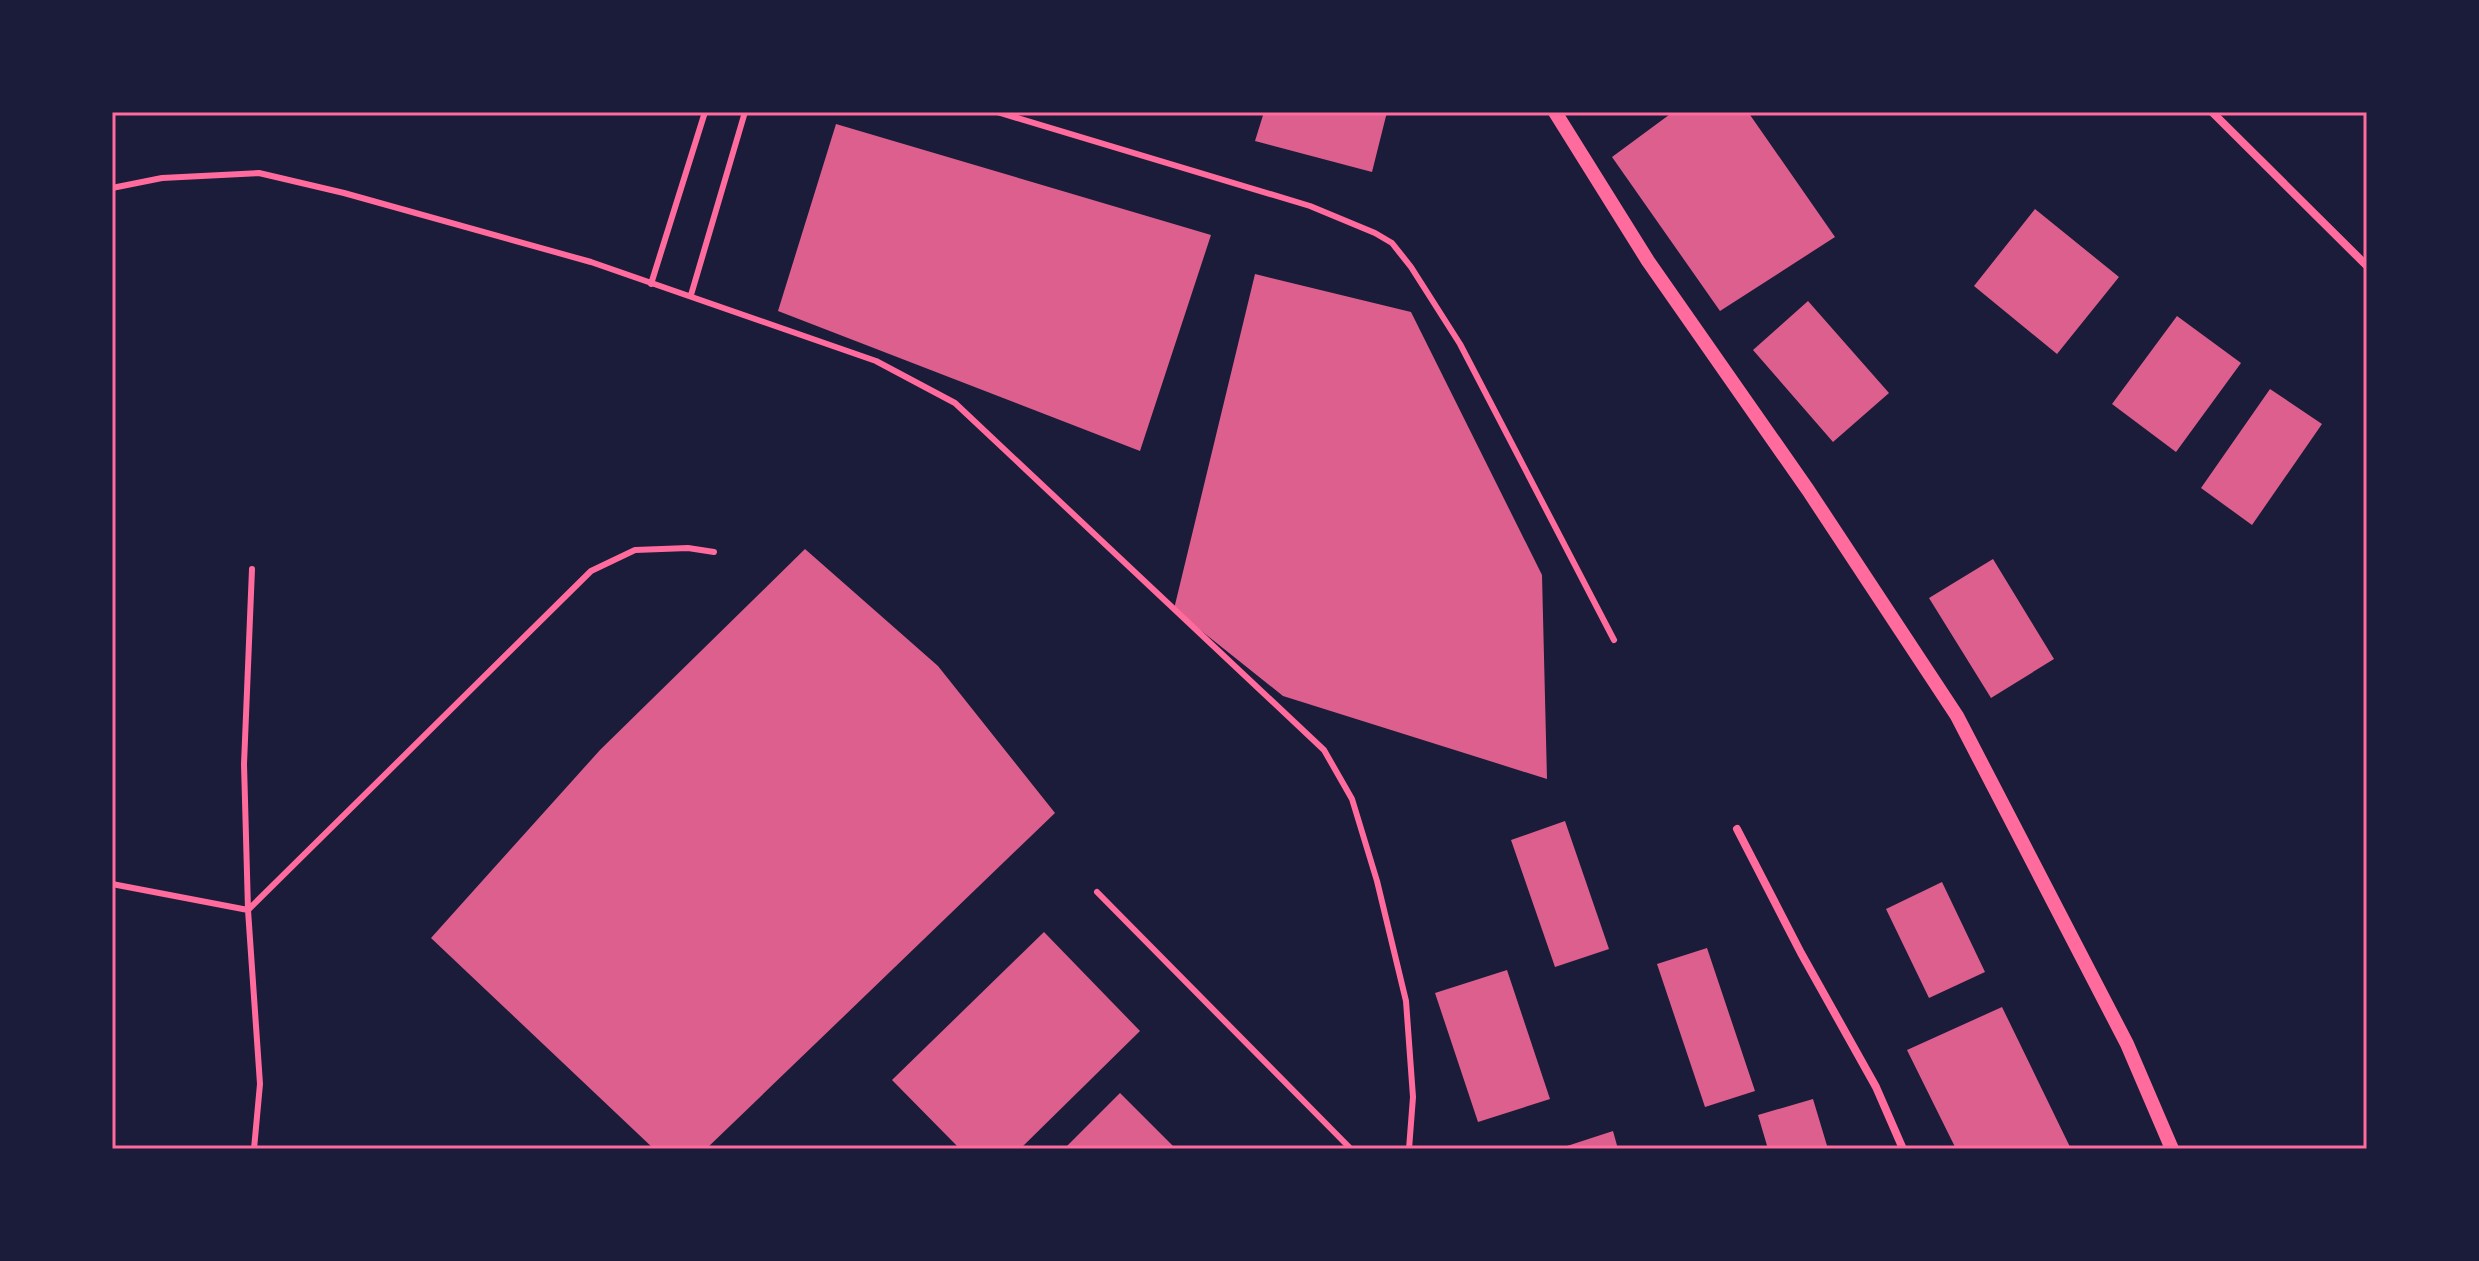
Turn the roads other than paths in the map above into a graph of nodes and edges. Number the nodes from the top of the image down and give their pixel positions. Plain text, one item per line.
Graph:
1 (705, 112) edge
2 (745, 112) edge
3 (997, 112) edge
4 (1555, 112) edge
5 (2212, 112) edge
6 (112, 188) edge
7 (2367, 266) edge
8 (651, 284) junction
9 (691, 295) junction
10 (714, 552) dead end
11 (252, 569) dead end
12 (1614, 640) dead end
13 (1737, 829) dead end
14 (112, 884) edge
15 (1097, 892) dead end
16 (248, 910) junction
17 (254, 1149) edge
18 (1351, 1149) edge
19 (1409, 1149) edge
20 (1903, 1149) edge
21 (2172, 1149) edge

1 - 8 lane
2 - 9 lane
3 - 12 lane
4 - 21 street
5 - 7 street
6 - 8 lane
8 - 9 lane
9 - 19 lane
10 - 16 lane
11 - 16 lane
13 - 20 street
14 - 16 lane
15 - 18 lane
16 - 17 lane

